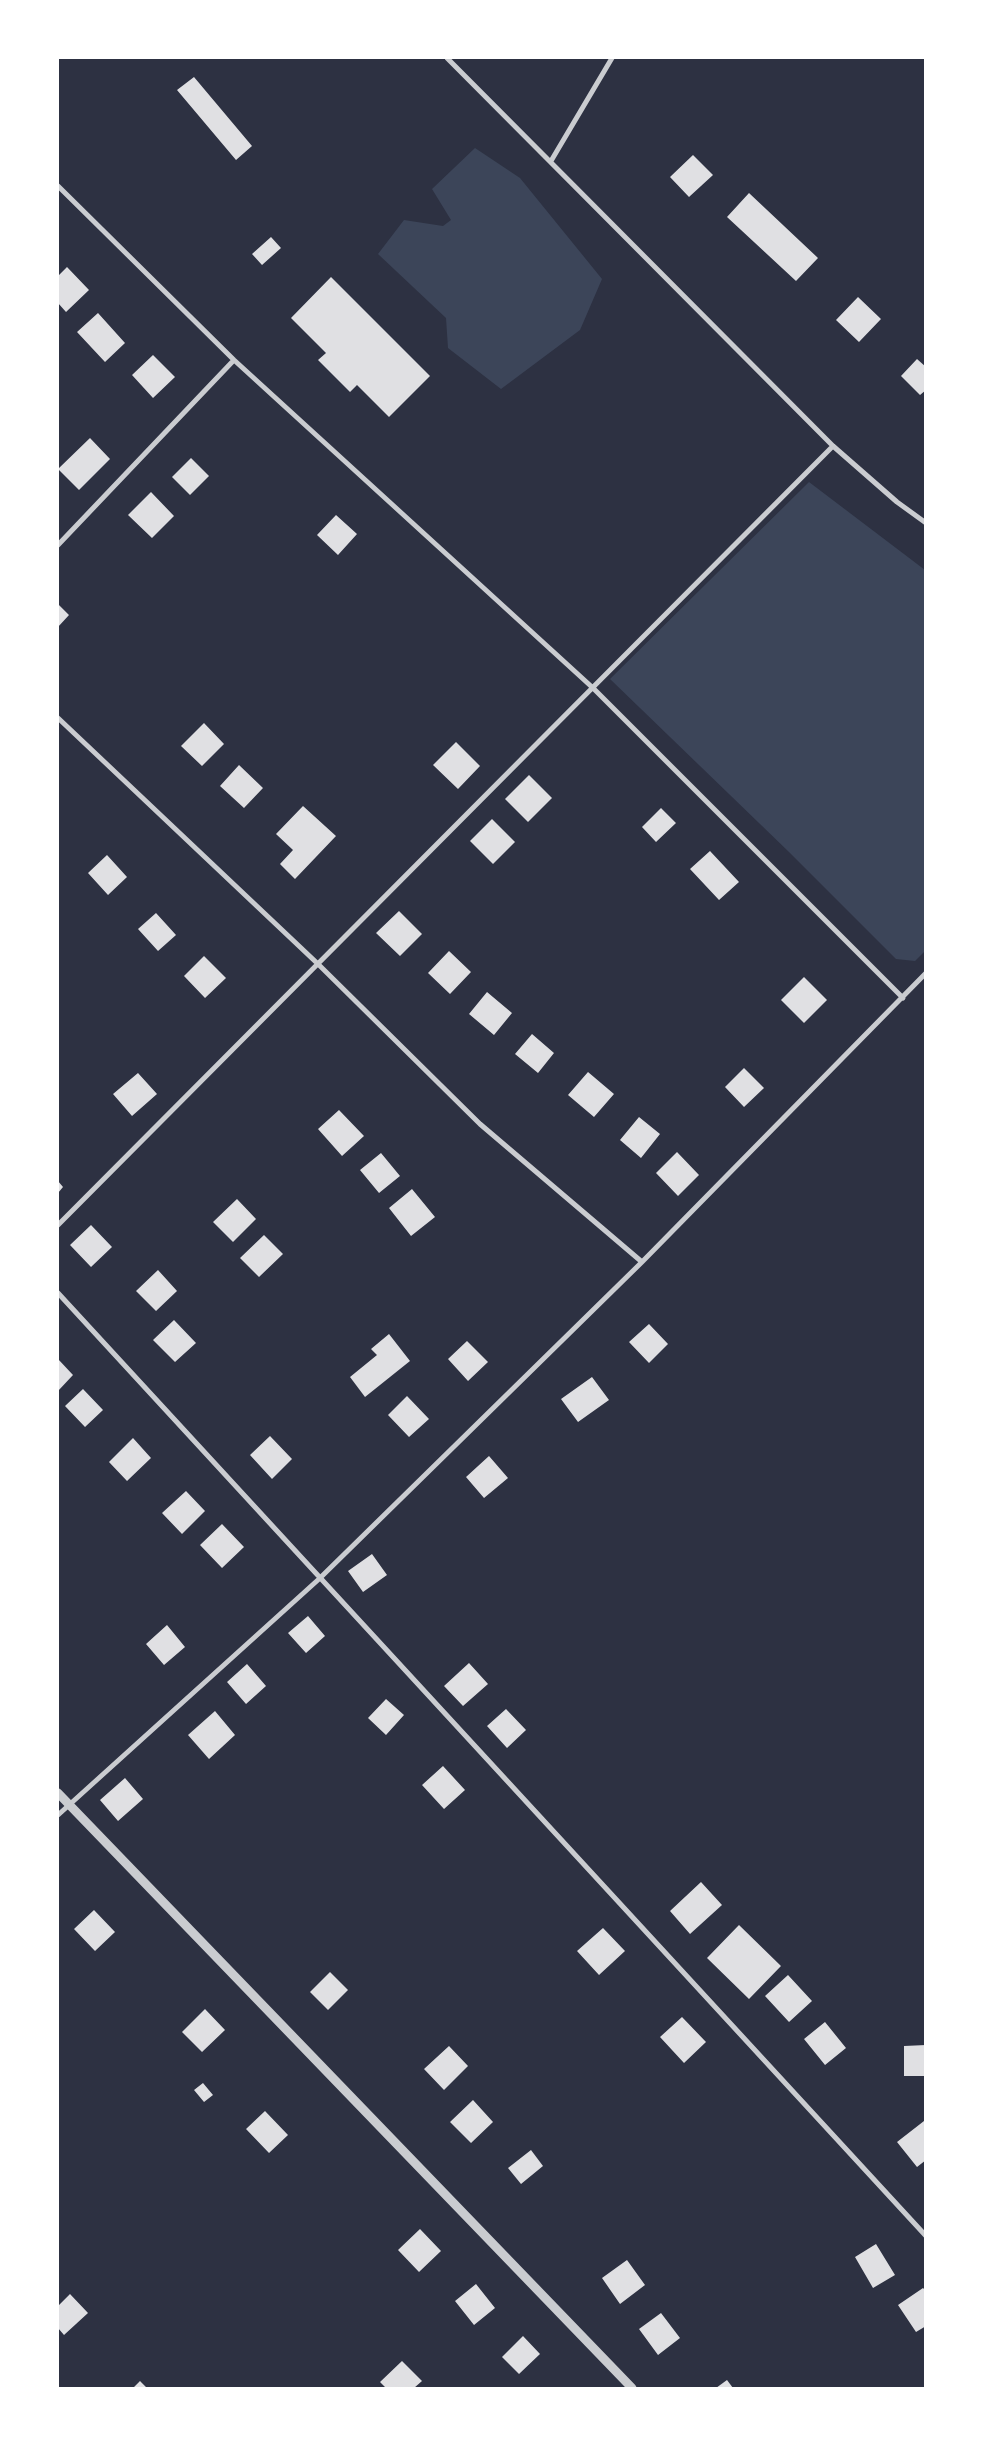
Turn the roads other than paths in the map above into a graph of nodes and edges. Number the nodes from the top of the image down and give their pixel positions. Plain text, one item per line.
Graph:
1 (448, 58) edge
2 (612, 58) edge
3 (551, 161) junction
4 (58, 186) edge
5 (234, 360) junction
6 (833, 446) junction
7 (926, 523) edge
8 (58, 545) edge
9 (593, 688) junction
10 (58, 718) edge
11 (318, 964) junction
12 (926, 973) edge
13 (903, 998) junction
14 (58, 1225) edge
15 (642, 1262) junction
16 (58, 1293) edge
17 (319, 1579) junction
18 (58, 1793) edge
19 (69, 1804) junction
20 (58, 1815) edge
21 (926, 2236) edge
22 (632, 2388) edge

1 - 3 street
2 - 3 street
3 - 6 street
4 - 5 street
5 - 8 street
5 - 9 street
6 - 7 street
6 - 9 street
9 - 11 street
9 - 13 street
10 - 11 street
11 - 14 street
11 - 15 street
12 - 13 street
13 - 15 street
15 - 17 street
16 - 17 street
17 - 19 street
17 - 21 street
18 - 19 street
19 - 20 street
19 - 22 street

